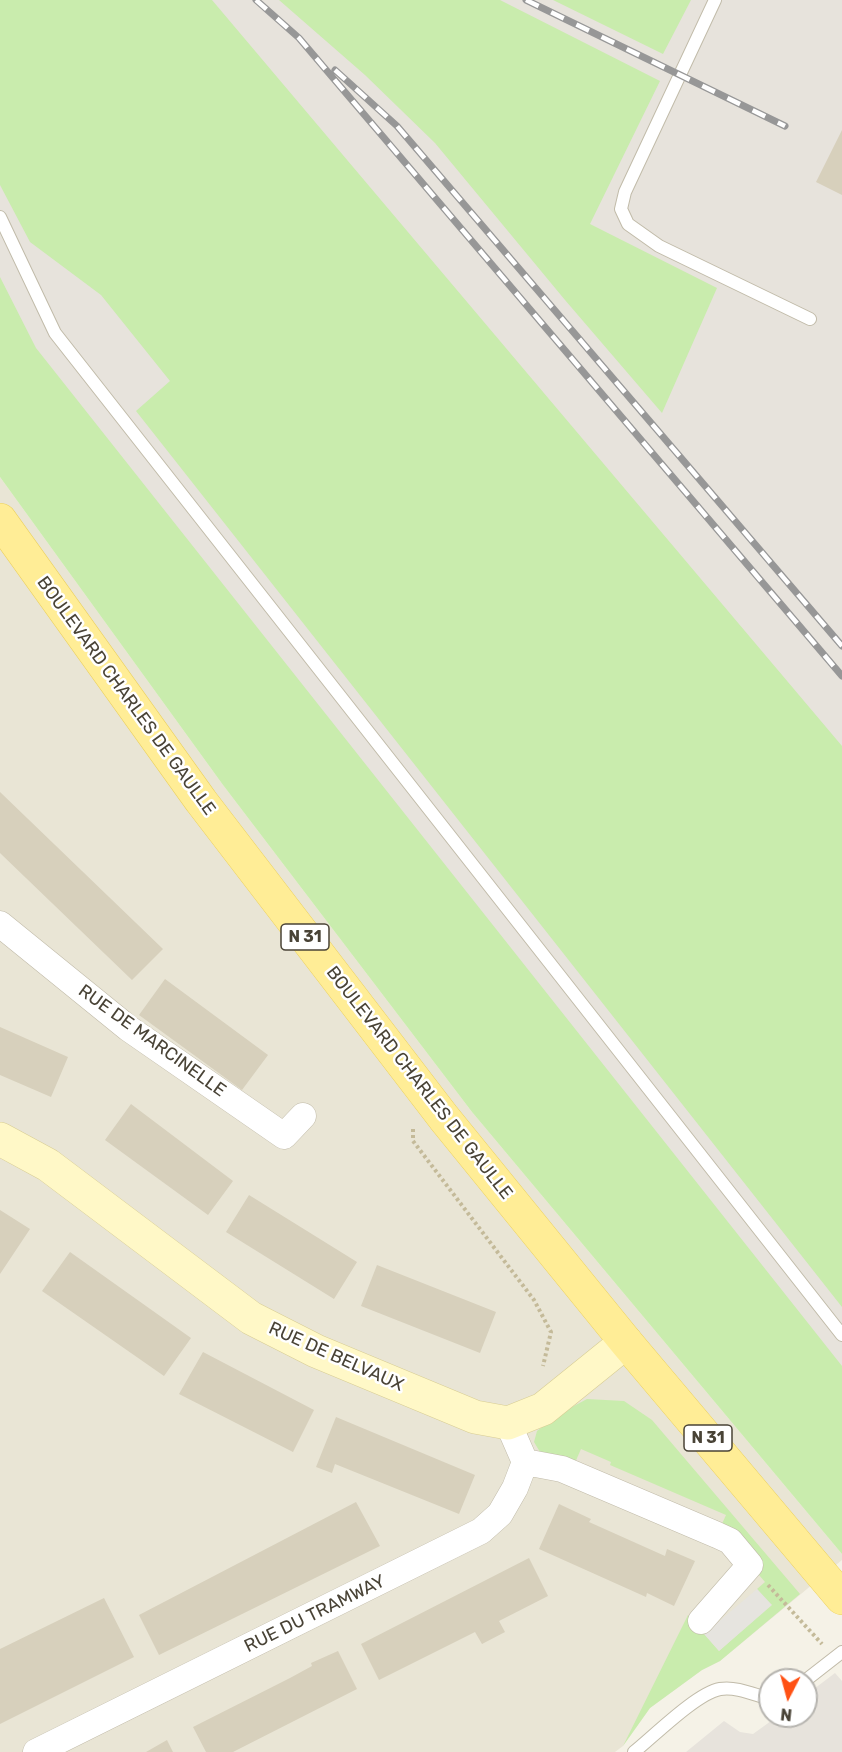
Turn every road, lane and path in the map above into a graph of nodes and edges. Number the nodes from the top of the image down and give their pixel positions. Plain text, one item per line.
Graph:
1 (715, 0) edge
2 (0, 217) edge
3 (810, 319) dead end
4 (0, 520) edge
5 (0, 924) edge
6 (415, 1080) junction
7 (303, 1116) dead end
8 (0, 1139) edge
9 (842, 1335) edge
10 (626, 1342) junction
11 (539, 1371) dead end
12 (508, 1423) junction
13 (525, 1462) junction
14 (750, 1565) junction
15 (842, 1598) edge
16 (701, 1621) dead end
17 (838, 1655) edge
18 (818, 1671) edge
19 (758, 1696) edge
20 (36, 1752) edge
21 (634, 1752) edge

1 - 3 lane
2 - 9 lane
4 - 6 main road, BOULEVARD CHARLES DE GAULLE / N 31
5 - 7 street, RUE DE MARCINELLE
6 - 10 main road, BOULEVARD CHARLES DE GAULLE / N 31
6 - 11 path
8 - 12 street, RUE DE BELVAUX
10 - 12 street
10 - 15 main road, BOULEVARD CHARLES DE GAULLE / N 31
12 - 13 street
13 - 14 street
13 - 20 street, RUE DU TRAMWAY
14 - 16 street
14 - 17 path
17 - 18 lane
19 - 21 lane

